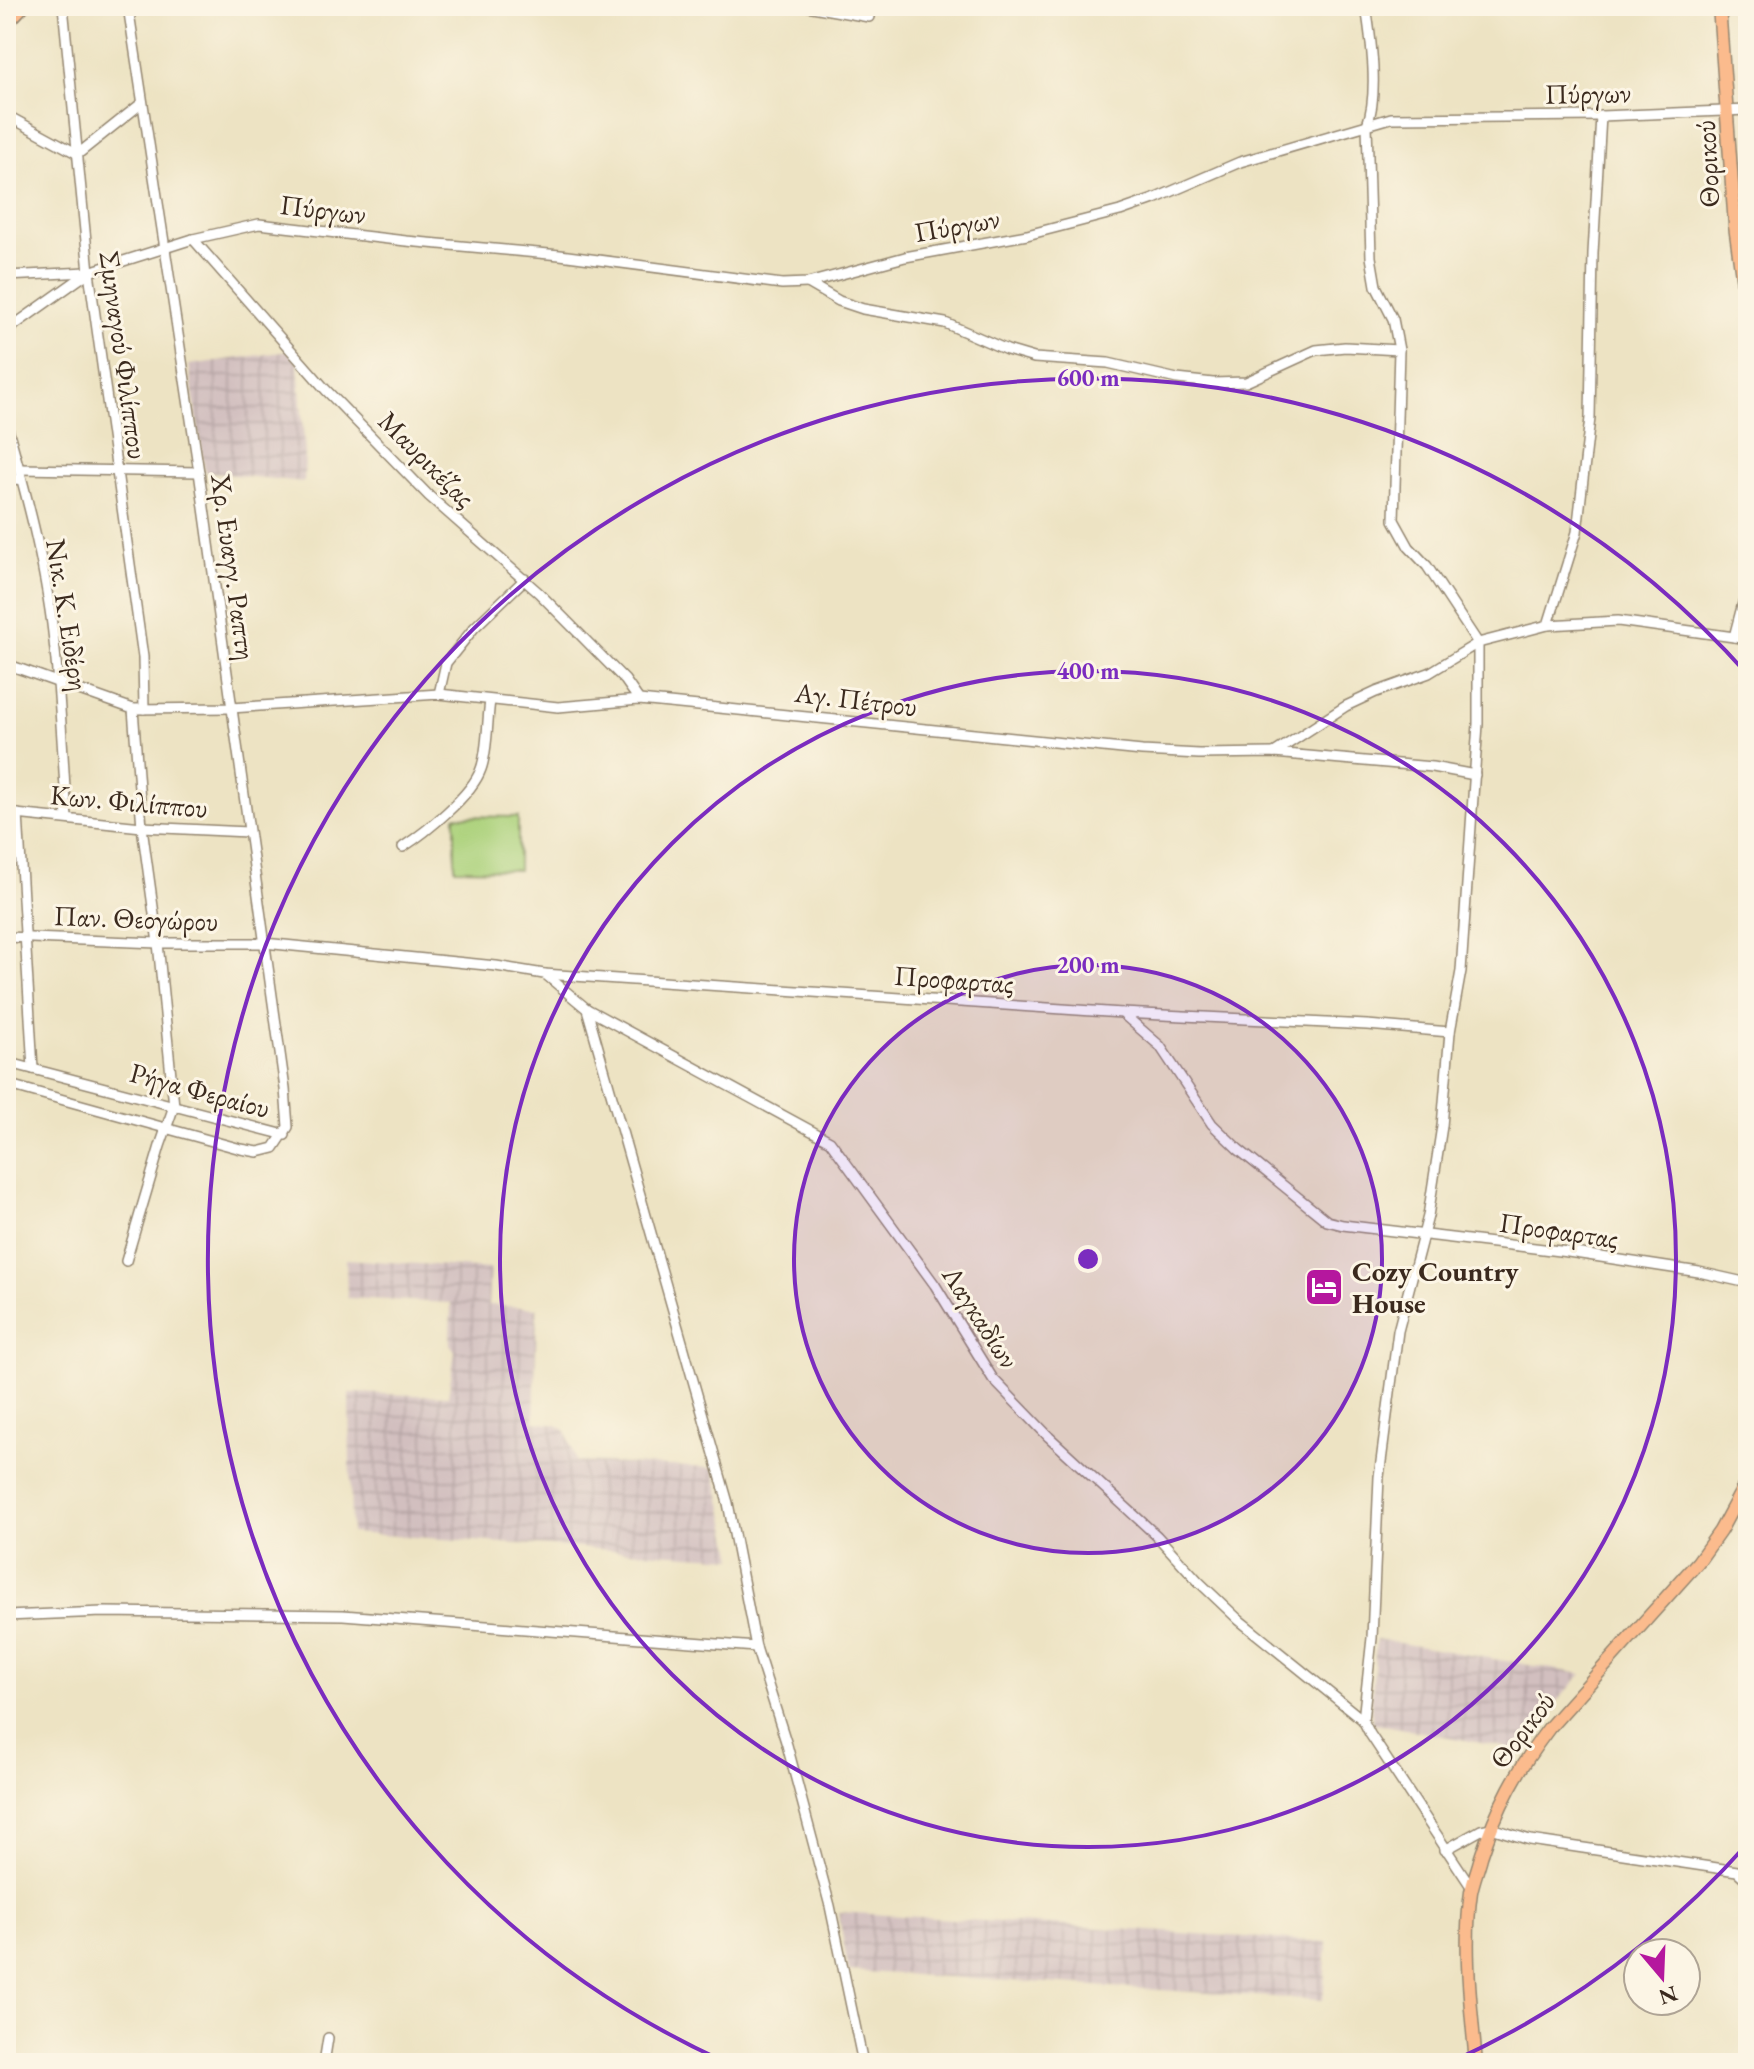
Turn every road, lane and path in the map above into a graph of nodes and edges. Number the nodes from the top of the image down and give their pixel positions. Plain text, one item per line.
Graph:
1 (23, 6) edge
2 (63, 6) edge
3 (128, 6) edge
4 (807, 6) edge
5 (1366, 6) edge
6 (1719, 6) edge
7 (869, 17) dead end
8 (6, 24) edge
9 (142, 103) junction
10 (1748, 110) edge
11 (1728, 111) junction
12 (6, 115) edge
13 (1601, 116) junction
14 (1367, 125) junction
15 (78, 154) junction
16 (193, 239) junction
17 (165, 249) junction
18 (89, 272) junction
19 (6, 276) edge
20 (808, 283) junction
21 (1748, 319) edge
22 (6, 331) edge
23 (1399, 350) junction
24 (6, 422) edge
25 (118, 471) junction
26 (199, 472) junction
27 (20, 474) junction
28 (6, 482) edge
29 (525, 579) junction
30 (1748, 584) edge
31 (1548, 625) junction
32 (1734, 637) junction
33 (1748, 639) edge
34 (1478, 643) junction
35 (6, 664) edge
36 (57, 681) junction
37 (439, 694) junction
38 (639, 700) junction
39 (490, 701) junction
40 (231, 708) junction
41 (139, 709) junction
42 (1274, 753) junction
43 (1475, 775) junction
44 (6, 813) edge
45 (18, 814) junction
46 (67, 818) junction
47 (142, 827) junction
48 (248, 832) junction
49 (403, 847) dead end
50 (6, 937) edge
51 (26, 937) junction
52 (158, 943) junction
53 (264, 943) junction
54 (544, 974) junction
55 (587, 1009) junction
56 (1122, 1013) junction
57 (1450, 1032) junction
58 (6, 1062) edge
59 (33, 1069) junction
60 (6, 1084) edge
61 (174, 1106) junction
62 (166, 1127) junction
63 (285, 1135) junction
64 (1423, 1234) junction
65 (126, 1261) dead end
66 (1746, 1282) edge
67 (1748, 1479) edge
68 (6, 1616) edge
69 (756, 1647) junction
70 (1363, 1720) junction
71 (1491, 1828) junction
72 (1445, 1850) junction
73 (1748, 1869) edge
74 (1737, 1871) junction
75 (1748, 1881) edge
76 (1472, 1888) junction
77 (328, 2038) dead end
78 (324, 2063) edge
79 (863, 2063) edge
80 (1476, 2063) edge

1 - 8 main road
2 - 15 street, Σμηναγού Φιλίππου
3 - 9 street, Χρ. Ευαγγ. Ραπτη
4 - 7 street
5 - 14 street
6 - 11 main road, Θορικού
9 - 15 street
9 - 17 street, Χρ. Ευαγγ. Ραπτη
10 - 11 street, Πύργων
11 - 13 street, Πύργων
11 - 21 main road, Θορικού
12 - 15 street
13 - 14 street, Πύργων
13 - 31 street
14 - 20 street, Πύργων
14 - 23 street
15 - 18 street, Σμηναγού Φιλίππου
16 - 17 street, Πύργων
16 - 20 street, Πύργων
16 - 29 street, Μαυρικέζας
17 - 18 street, Πύργων
17 - 26 street, Χρ. Ευαγγ. Ραπτη
18 - 19 street
18 - 22 street
18 - 25 street, Σμηναγού Φιλίππου
20 - 23 street
23 - 34 street
24 - 27 street, Νικ. Κ. Ειδέρη
25 - 26 street
25 - 27 street
25 - 41 street, Σμηναγού Φιλίππου
26 - 40 street, Χρ. Ευαγγ. Ραπτη
27 - 28 street
27 - 36 street, Νικ. Κ. Ειδέρη
29 - 37 street
29 - 38 street, Μαυρικέζας
30 - 32 street
31 - 32 street
31 - 34 street
32 - 33 street
34 - 42 street
34 - 43 street
35 - 36 street
36 - 41 street
36 - 46 street, Νικ. Κ. Ειδέρη
37 - 39 street, Αγ. Πέτρου
37 - 40 street, Αγ. Πέτρου
38 - 39 street, Αγ. Πέτρου
38 - 42 street, Αγ. Πέτρου
39 - 49 street
40 - 41 street, Αγ. Πέτρου
40 - 48 street, Χρ. Ευαγγ. Ραπτη
41 - 47 street, Σμηναγού Φιλίππου
42 - 43 street, Αγ. Πέτρου
43 - 57 street
44 - 45 street, Κων. Φιλίππου
45 - 46 street, Κων. Φιλίππου
45 - 51 street
46 - 47 street, Κων. Φιλίππου
47 - 48 street, Κων. Φιλίππου
47 - 52 street, Σμηναγού Φιλίππου
48 - 53 street, Χρ. Ευαγγ. Ραπτη
50 - 51 street, Παν. Θεογώρου
51 - 52 street, Παν. Θεογώρου
51 - 59 street
52 - 53 street, Παν. Θεογώρου
52 - 61 street, Σμηναγού Φιλίππου
53 - 54 street, Προφαρτας
53 - 63 street, Χρ. Ευαγγ. Ραπτη
54 - 55 street, Λαγκαδίων
54 - 56 street, Προφαρτας
55 - 69 street
55 - 70 street, Λαγκαδίων
56 - 57 street
56 - 64 street, Προφαρτας
57 - 64 street
58 - 59 street, Ρήγα Φεραίου
59 - 61 street, Ρήγα Φεραίου
60 - 62 street, Ρήγα Φεραίου
61 - 62 street, Σμηναγού Φιλίππου
61 - 63 street, Ρήγα Φεραίου
62 - 63 street, Ρήγα Φεραίου
62 - 65 street, Σμηναγού Φιλίππου
64 - 66 street, Προφαρτας
64 - 70 street
67 - 71 main road, Θορικού
68 - 69 street
69 - 79 street
70 - 72 street, Λαγκαδίων
71 - 72 street
71 - 74 street
71 - 76 main road, Θορικού
72 - 76 street, Λαγκαδίων
73 - 74 street
74 - 75 street
76 - 80 main road, Θορικού
77 - 78 street

